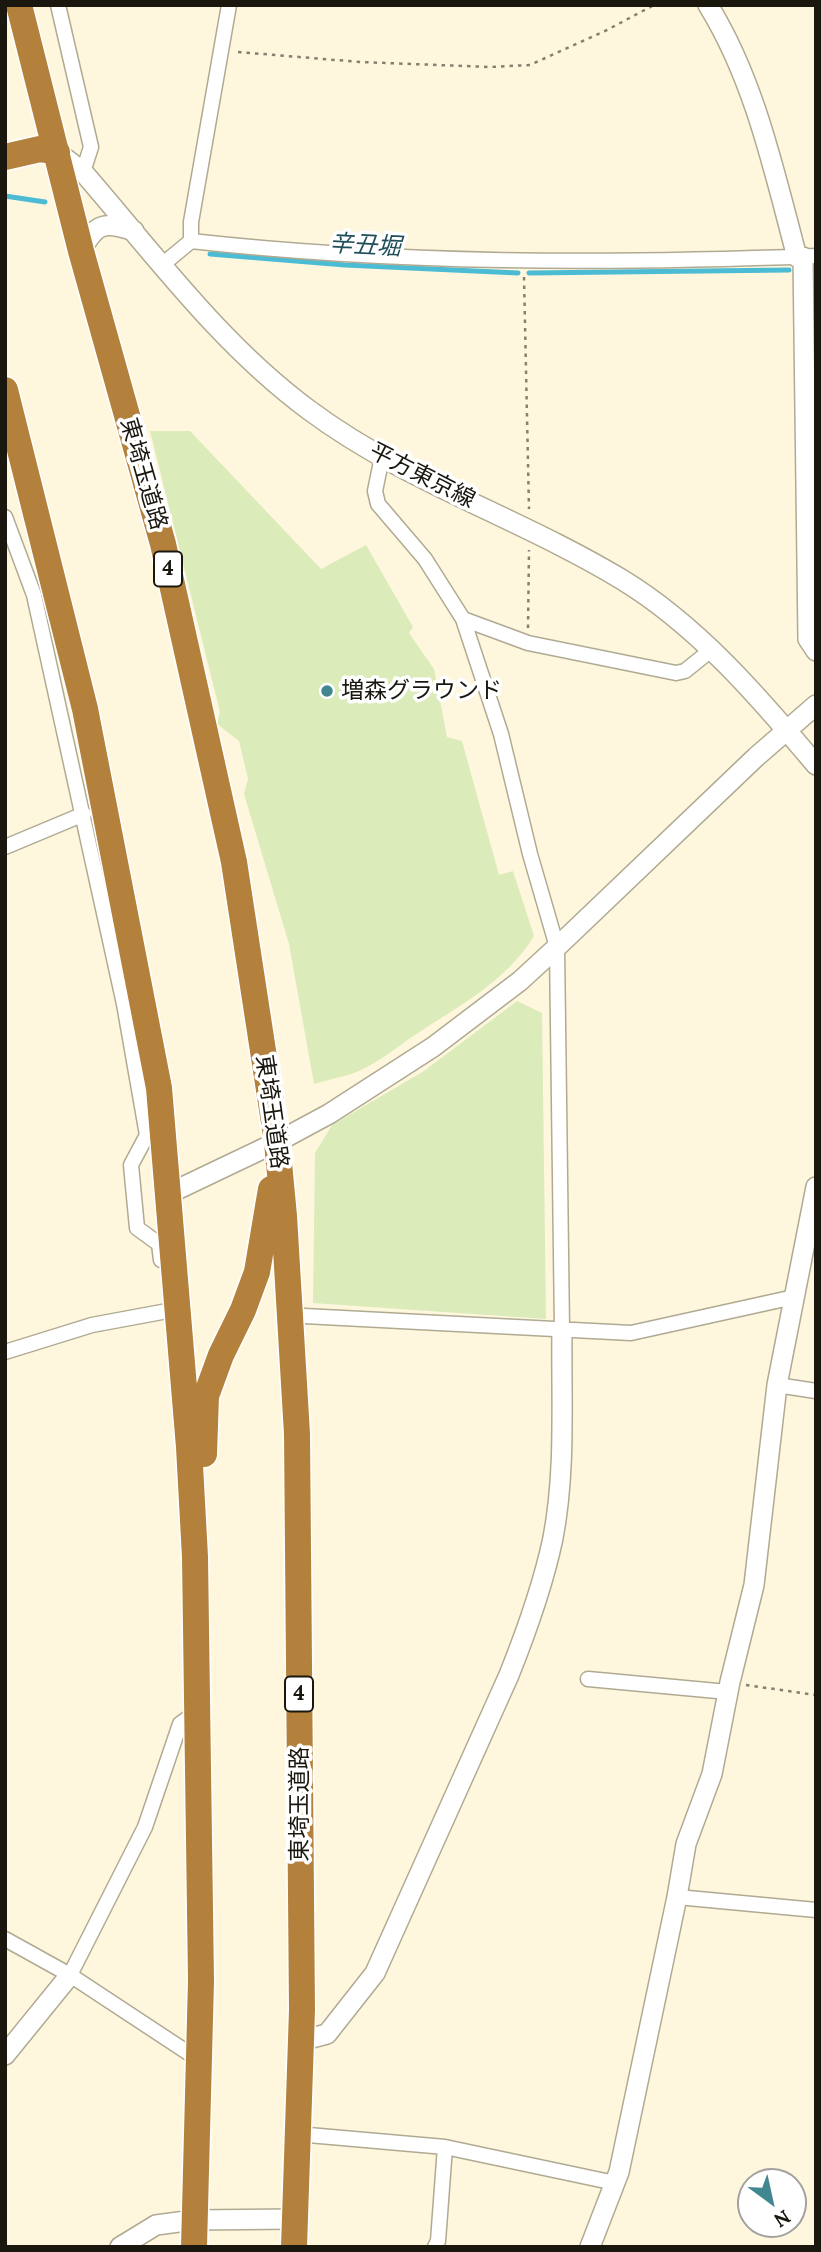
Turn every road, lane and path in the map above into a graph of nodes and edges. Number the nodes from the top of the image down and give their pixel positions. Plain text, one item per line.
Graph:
1 (19, 5) edge
2 (58, 5) edge
3 (229, 5) edge
4 (654, 5) edge
5 (708, 5) edge
6 (220, 50) junction
7 (57, 152) junction
8 (5, 157) edge
9 (83, 172) junction
10 (134, 231) junction
11 (191, 241) junction
12 (81, 251) junction
13 (805, 257) edge
14 (524, 260) junction
15 (162, 265) junction
16 (5, 390) edge
17 (382, 457) junction
18 (36, 509) junction
19 (5, 515) edge
20 (529, 531) junction
21 (463, 619) junction
22 (528, 643) junction
23 (710, 650) junction
24 (816, 651) edge
25 (816, 705) edge
26 (787, 731) junction
27 (816, 765) edge
28 (84, 814) junction
29 (5, 847) edge
30 (557, 947) junction
31 (277, 1142) junction
32 (816, 1187) edge
33 (168, 1194) junction
34 (794, 1297) junction
35 (172, 1309) junction
36 (304, 1317) dead end
37 (562, 1330) junction
38 (5, 1352) edge
39 (777, 1385) junction
40 (816, 1391) edge
41 (193, 1520) junction
42 (588, 1679) dead end
43 (729, 1687) junction
44 (816, 1695) edge
45 (198, 1711) junction
46 (677, 1897) junction
47 (816, 1910) edge
48 (5, 1940) edge
49 (70, 1975) junction
50 (300, 2041) junction
51 (5, 2055) edge
52 (199, 2060) junction
53 (297, 2134) junction
54 (445, 2147) junction
55 (615, 2183) junction
56 (194, 2220) junction
57 (294, 2220) junction
58 (120, 2247) edge
59 (194, 2247) edge
60 (294, 2247) edge
61 (435, 2247) edge
62 (590, 2247) edge

1 - 7 highway, 東埼玉道路 / 4
2 - 9 street
3 - 6 street
4 - 6 path
5 - 13 street
6 - 11 street
7 - 8 highway
7 - 9 street, 平方東京線
7 - 12 highway, 東埼玉道路 / 4
9 - 10 street, 平方東京線
10 - 12 street
10 - 15 street, 平方東京線
11 - 14 street
11 - 15 street
12 - 31 highway, 東埼玉道路 / 4
13 - 14 street
13 - 24 street
14 - 20 path
15 - 17 street, 平方東京線
16 - 18 highway
17 - 20 street, 平方東京線
17 - 21 street
18 - 19 street
18 - 33 highway
19 - 28 street
20 - 22 path
20 - 23 street, 平方東京線
21 - 22 street
21 - 30 street
22 - 23 street
23 - 26 street, 平方東京線
25 - 26 street
26 - 27 street, 平方東京線
26 - 30 street
28 - 29 street
28 - 35 street
30 - 31 street
30 - 37 street
31 - 33 street
31 - 41 highway
31 - 50 highway, 東埼玉道路 / 4
32 - 34 street
33 - 35 highway
34 - 37 street
34 - 39 street
35 - 38 street
35 - 41 highway
36 - 37 street
37 - 50 street
39 - 40 street
39 - 43 street
41 - 45 highway
42 - 43 street
43 - 44 path
43 - 46 street
45 - 49 street
45 - 52 highway
46 - 47 street
46 - 55 street
48 - 49 street
49 - 51 street
49 - 52 street
50 - 53 highway, 東埼玉道路 / 4
52 - 56 highway
53 - 54 street
53 - 57 highway, 東埼玉道路 / 4
54 - 55 street
54 - 61 street
55 - 62 street
56 - 57 street
56 - 58 street
56 - 59 highway
57 - 60 highway, 東埼玉道路 / 4

